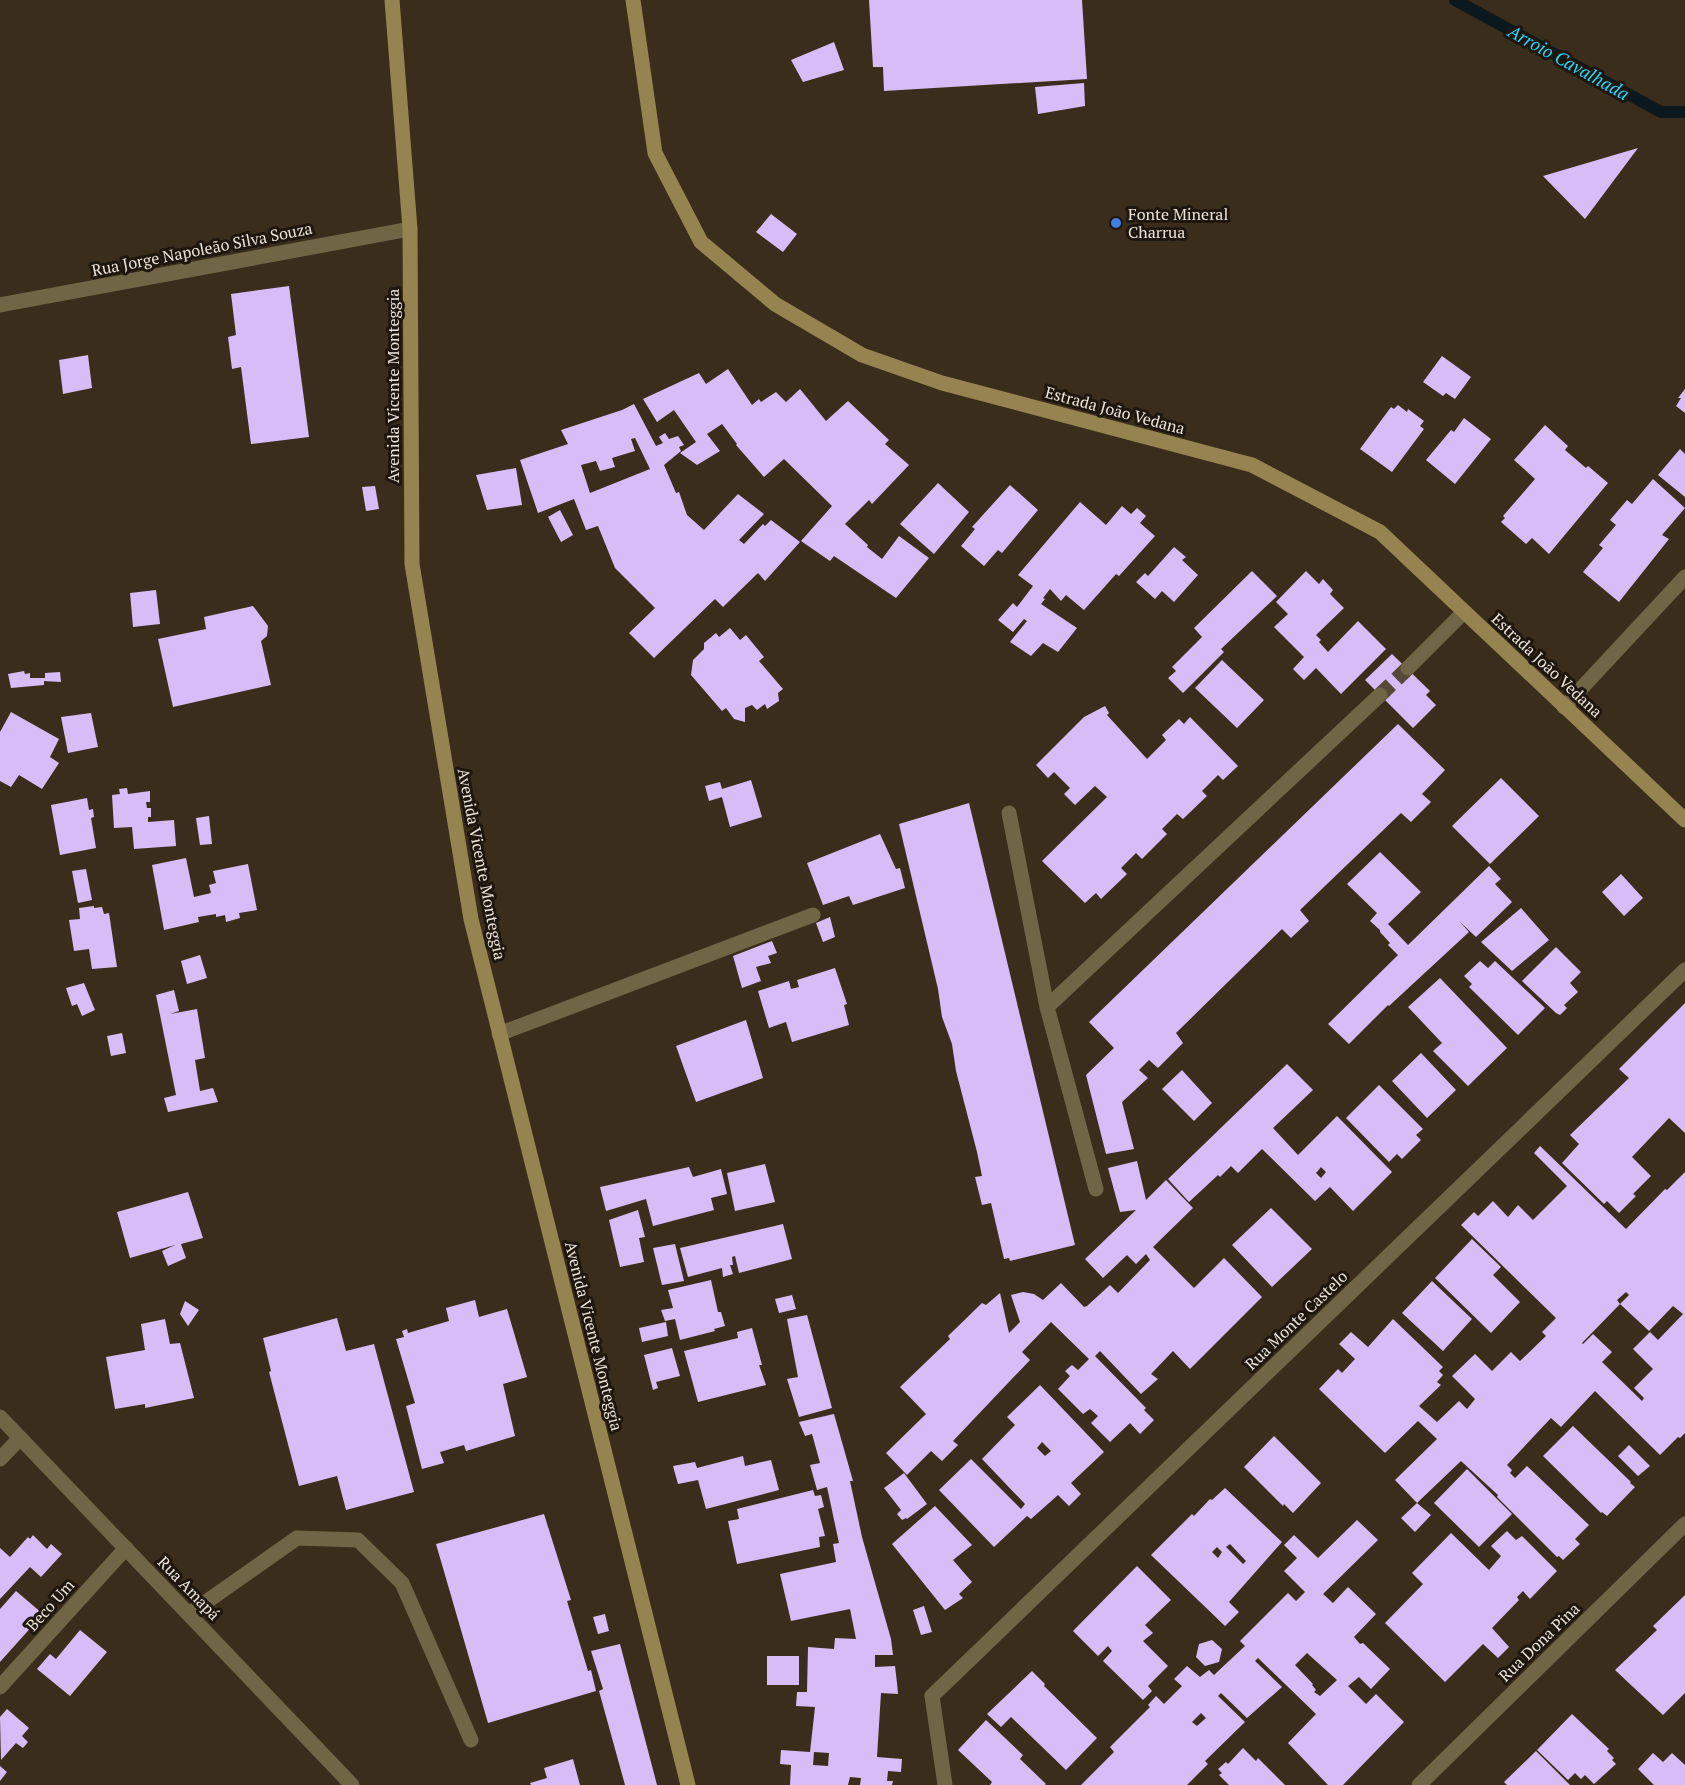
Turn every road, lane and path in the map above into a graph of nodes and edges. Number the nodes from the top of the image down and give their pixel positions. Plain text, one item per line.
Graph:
1 (392, 0) edge
2 (633, 0) edge
3 (410, 229) junction
4 (0, 305) edge
5 (1685, 577) edge
6 (1464, 612) junction
7 (1407, 668) tunnel mouth
8 (1380, 695) tunnel mouth
9 (1564, 707) junction
10 (1009, 813) dead end
11 (1685, 819) edge
12 (813, 915) dead end
13 (1685, 970) edge
14 (1047, 1007) junction
15 (499, 1034) junction
16 (1096, 1189) dead end
17 (0, 1417) edge
18 (20, 1438) junction
19 (0, 1459) edge
20 (1685, 1524) edge
21 (126, 1548) junction
22 (189, 1614) junction
23 (0, 1687) edge
24 (471, 1740) dead end
25 (352, 1785) edge
26 (688, 1785) edge
27 (945, 1785) edge
28 (1419, 1785) edge

1 - 3 main road, Avenida Vicente Monteggia
2 - 6 main road, Estrada João Vedana
3 - 4 street, Rua Jorge Napoleão Silva Souza
3 - 15 main road, Avenida Vicente Monteggia
5 - 9 street
6 - 7 street
6 - 9 main road, Estrada João Vedana
8 - 14 street
9 - 11 main road, Estrada João Vedana
10 - 14 street
12 - 15 street
13 - 27 street, Rua Monte Castelo
14 - 16 street
15 - 26 main road, Avenida Vicente Monteggia
17 - 18 street, Rua Amapá
18 - 19 street
18 - 21 street, Rua Amapá
20 - 28 street, Rua Dona Pina
21 - 22 street, Rua Amapá
21 - 23 street, Beco Um
22 - 24 street
22 - 25 street, Rua Amapá

